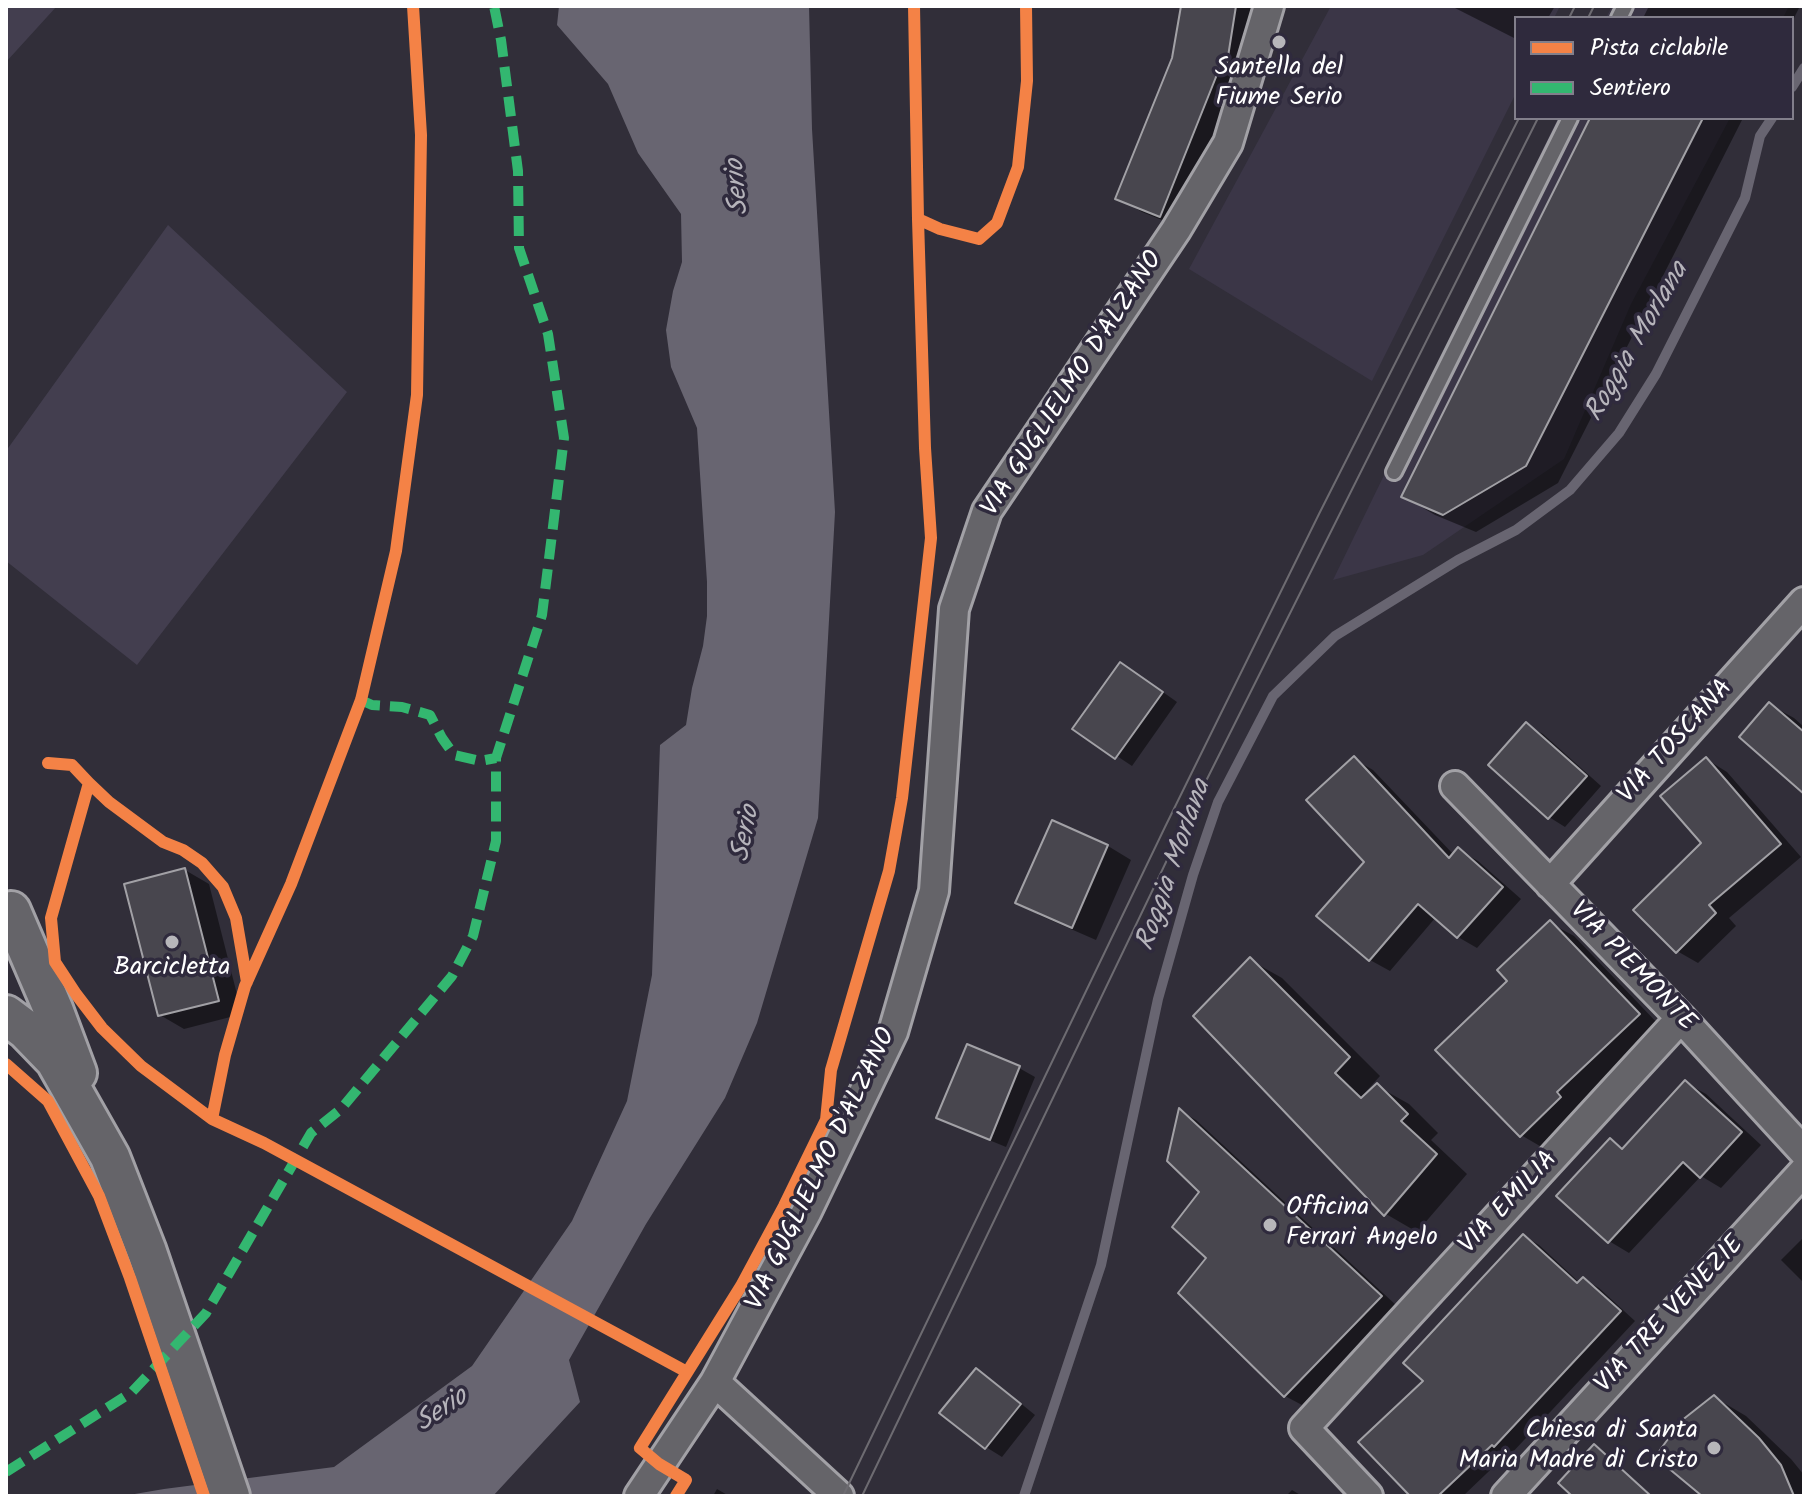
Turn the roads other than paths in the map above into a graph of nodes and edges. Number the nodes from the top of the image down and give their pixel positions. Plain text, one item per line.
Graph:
1 (1269, 6) edge
2 (1569, 120) edge
3 (1394, 472) dead end
4 (1804, 602) edge
5 (1455, 786) dead end
6 (1550, 884) junction
7 (8, 915) edge
8 (6, 1015) edge
9 (1681, 1018) junction
10 (1804, 1152) edge
11 (110, 1157) junction
12 (1804, 1171) edge
13 (715, 1382) junction
14 (230, 1496) edge
15 (639, 1496) edge
16 (839, 1496) edge
17 (1368, 1496) edge
18 (1506, 1496) edge

1 - 13 street, VIA GUGLIELMO D'ALZANO
2 - 3 lane
4 - 6 street, VIA TOSCANA
5 - 6 street, VIA PIEMONTE
6 - 9 street, VIA PIEMONTE
7 - 11 street
8 - 11 street
9 - 10 street, VIA PIEMONTE
9 - 17 street, VIA EMILIA
11 - 14 street
12 - 18 street, VIA TRE VENEZIE
13 - 15 street, VIA GUGLIELMO D'ALZANO
13 - 16 street

